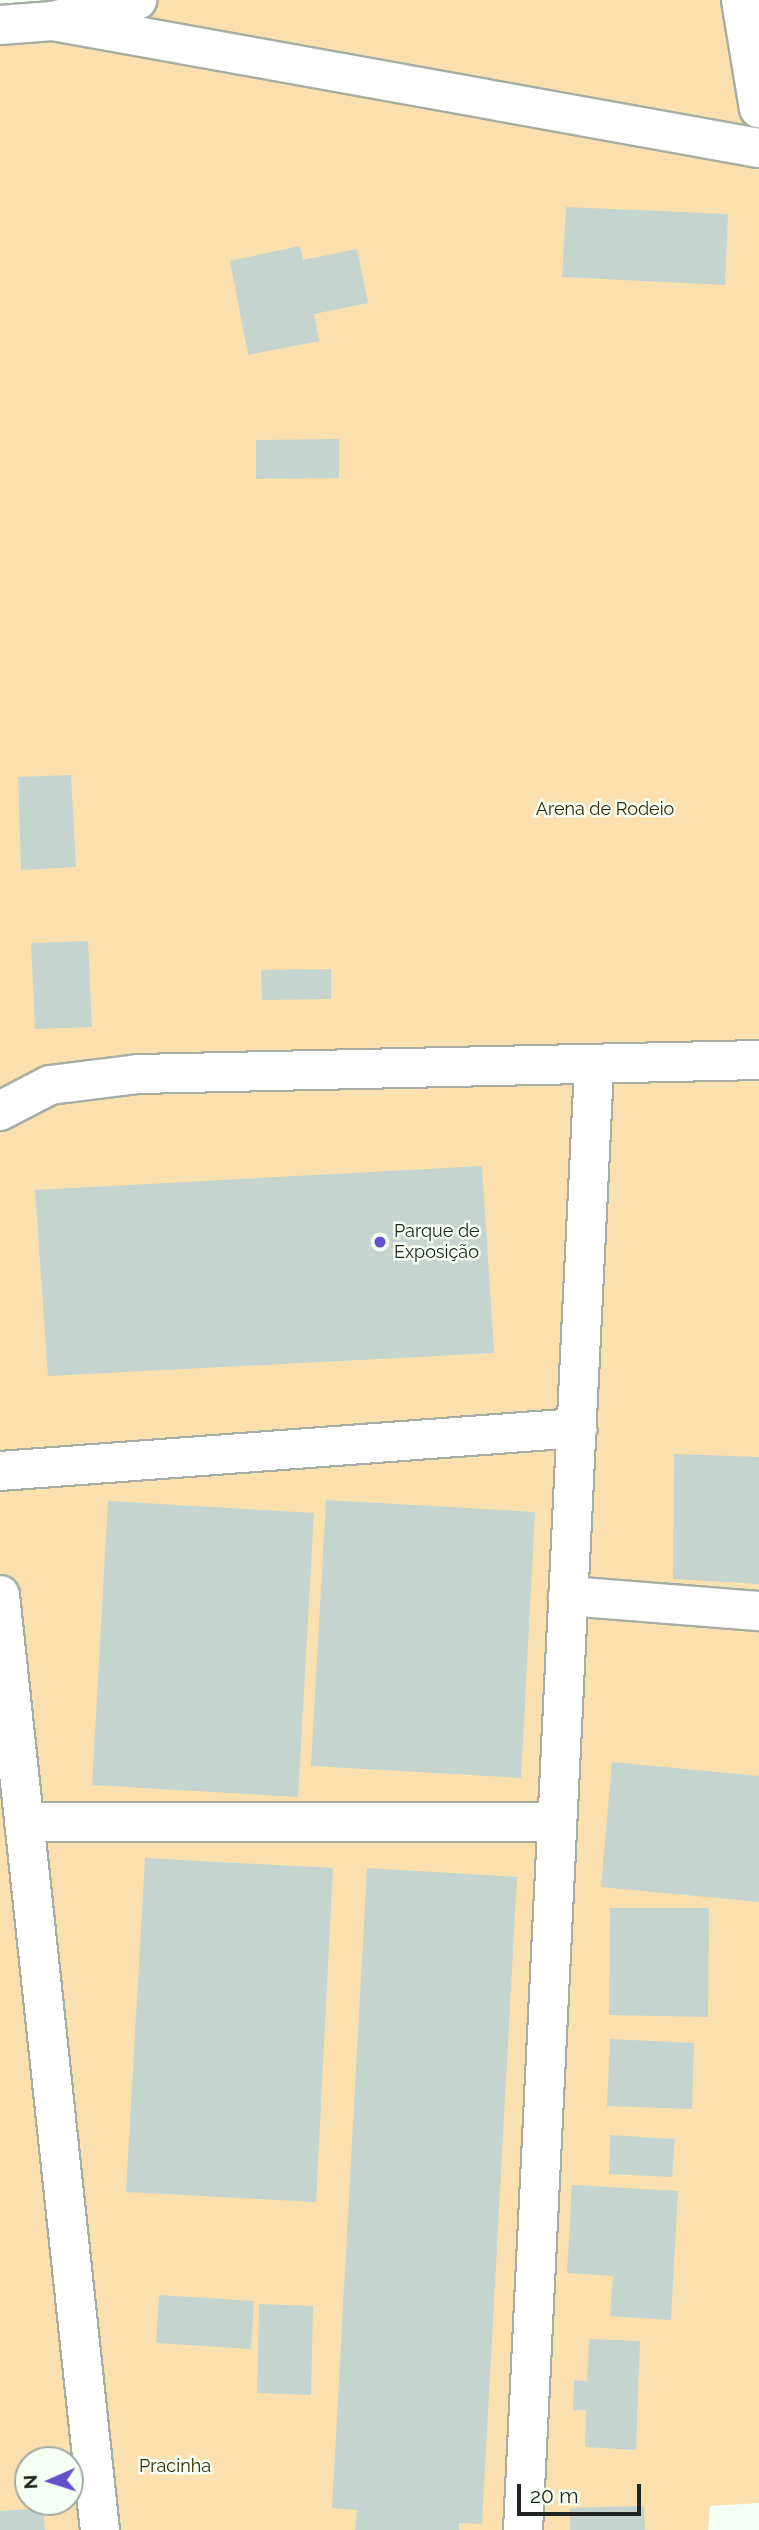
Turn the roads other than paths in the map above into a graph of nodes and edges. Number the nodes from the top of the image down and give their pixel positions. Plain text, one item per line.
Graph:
1 (137, 0) edge
2 (741, 0) edge
3 (53, 21) junction
4 (0, 25) edge
5 (759, 109) edge
6 (759, 148) edge
7 (759, 1060) edge
8 (594, 1068) junction
9 (0, 1111) edge
10 (577, 1428) junction
11 (0, 1471) edge
12 (0, 1595) edge
13 (568, 1597) junction
14 (759, 1611) edge
15 (24, 1822) junction
16 (557, 1822) junction
17 (100, 2530) edge
18 (523, 2530) edge

1 - 3 street
2 - 5 street
3 - 4 street
3 - 6 street
7 - 8 street
8 - 9 street
8 - 10 street
10 - 11 street
10 - 13 street
12 - 15 street
13 - 14 street
13 - 16 street
15 - 16 street
15 - 17 street
16 - 18 street

